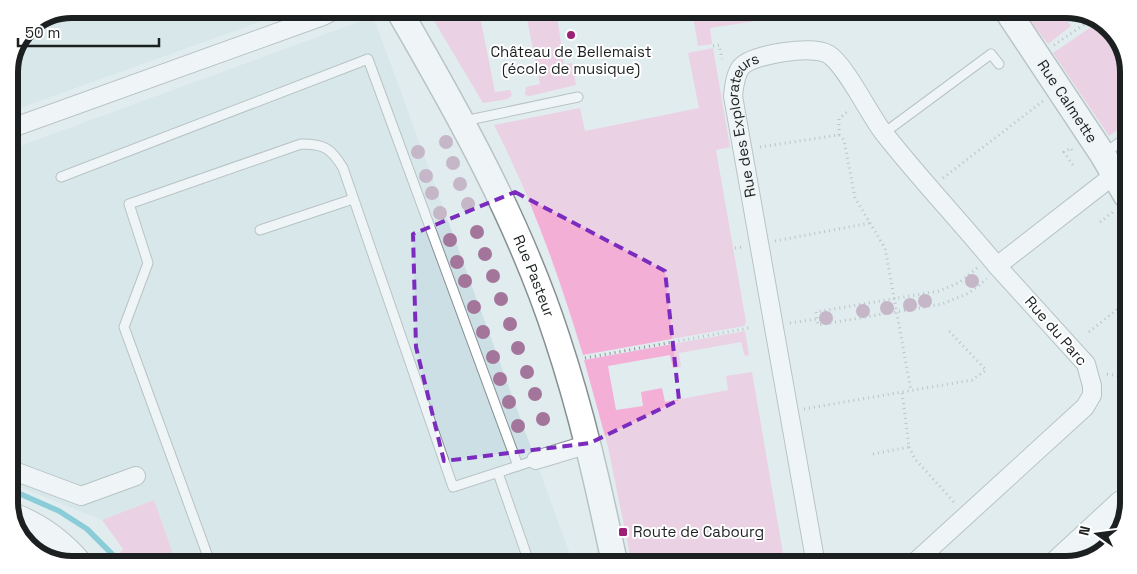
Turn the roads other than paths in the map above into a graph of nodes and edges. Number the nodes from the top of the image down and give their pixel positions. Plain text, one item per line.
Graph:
1 (317, 18) edge
2 (403, 18) edge
3 (1012, 18) edge
4 (999, 64) dead end
5 (578, 97) dead end
6 (463, 122) junction
7 (18, 126) edge
8 (884, 133) junction
9 (1119, 160) edge
10 (1114, 175) edge
11 (60, 177) dead end
12 (353, 199) junction
13 (260, 230) dead end
14 (990, 269) junction
15 (589, 444) junction
16 (536, 460) joint
17 (518, 466) junction
18 (18, 472) edge
19 (498, 473) junction
20 (136, 476) dead end
21 (1119, 507) edge
22 (20, 520) edge
23 (71, 556) edge
24 (208, 556) edge
25 (527, 556) edge
26 (613, 556) edge
27 (814, 556) edge
28 (922, 556) edge
29 (1067, 556) edge

1 - 7 street
2 - 6 main road, Rue Pasteur
3 - 10 main road, Rue Calmette
4 - 8 lane
5 - 6 lane
6 - 15 main road, Rue Pasteur
8 - 14 street, Rue des Explorateurs
8 - 27 street, Rue des Explorateurs
9 - 10 lane
10 - 14 street
11 - 17 lane
12 - 13 lane
12 - 19 lane
12 - 24 lane
14 - 28 street, Rue du Parc
15 - 16 street
15 - 26 main road, Rue Pasteur
16 - 17 lane
17 - 19 lane
18 - 20 street
19 - 25 lane
21 - 29 highway
22 - 23 highway

